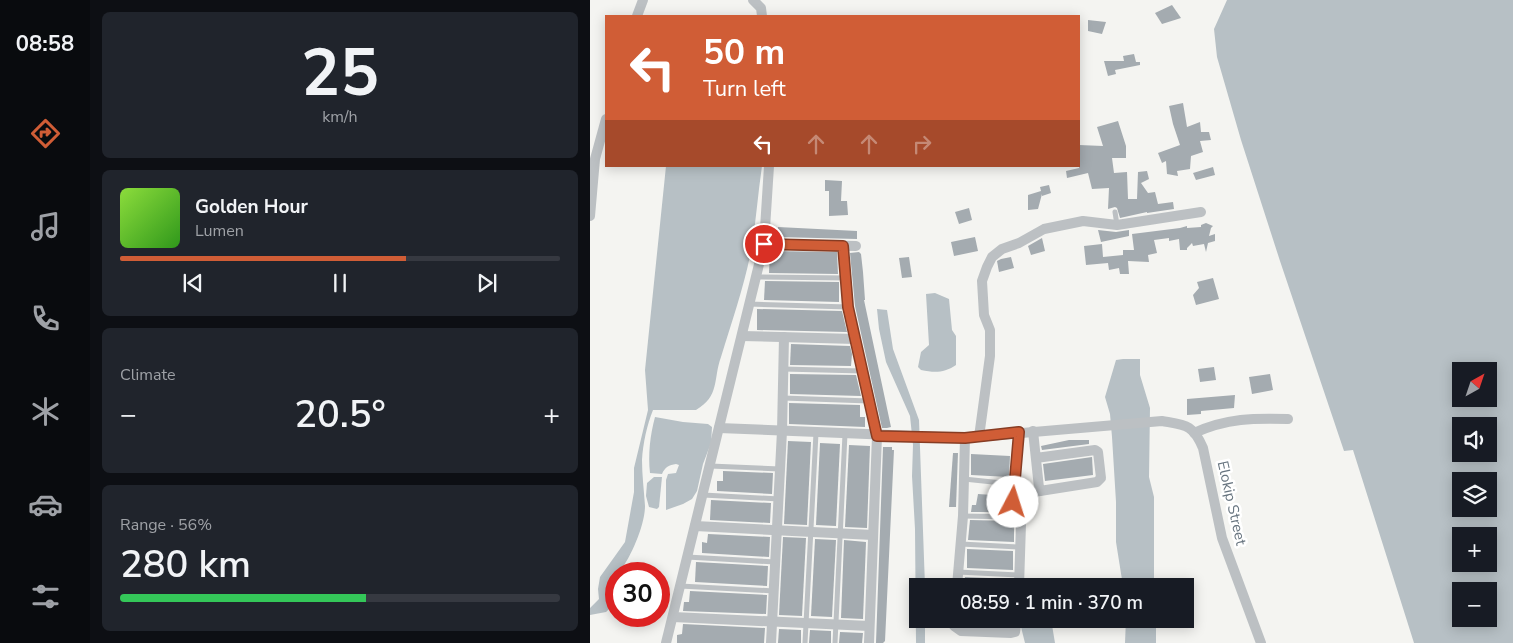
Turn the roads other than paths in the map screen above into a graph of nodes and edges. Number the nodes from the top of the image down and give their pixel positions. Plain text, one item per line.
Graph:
1 (643, 0) edge
2 (753, 0) edge
3 (636, 15) edge
4 (762, 15) edge
5 (605, 123) edge
6 (769, 167) edge
7 (1115, 212) dead end
8 (1201, 212) dead end
9 (590, 216) edge
10 (1117, 225) junction
11 (764, 244) junction
12 (843, 246) junction
13 (856, 246) dead end
14 (756, 277) junction
15 (846, 278) junction
16 (749, 304) junction
17 (848, 307) junction
18 (742, 336) junction
19 (784, 337) junction
20 (855, 339) junction
21 (783, 369) junction
22 (862, 371) junction
23 (783, 398) junction
24 (869, 402) junction
25 (1288, 419) dead end
26 (719, 428) junction
27 (782, 431) junction
28 (1033, 431) junction
29 (1019, 432) junction
30 (1194, 432) junction
31 (816, 433) junction
32 (845, 434) junction
33 (877, 436) junction
34 (979, 437) junction
35 (965, 438) junction
36 (1036, 458) junction
37 (710, 466) junction
38 (780, 469) junction
39 (964, 479) junction
40 (1002, 483) dead end
41 (1040, 491) junction
42 (703, 495) junction
43 (1014, 495) junction
44 (779, 499) junction
45 (963, 516) junction
46 (1016, 517) junction
47 (695, 526) junction
48 (777, 530) junction
49 (811, 532) junction
50 (841, 534) junction
51 (873, 535) junction
52 (960, 544) junction
53 (1020, 547) junction
54 (687, 557) junction
55 (775, 562) junction
56 (958, 572) junction
57 (1019, 575) joint
58 (958, 578) edge
59 (680, 586) junction
60 (774, 591) junction
61 (673, 617) junction
62 (772, 622) junction
63 (806, 623) junction
64 (836, 624) junction
65 (869, 626) junction
66 (957, 628) edge
67 (1016, 628) edge
68 (666, 643) edge
69 (771, 643) edge
70 (805, 643) edge
71 (836, 643) edge
72 (869, 643) edge
73 (1260, 643) edge

1 - 3 street
2 - 4 street
5 - 9 street
6 - 11 street
7 - 10 lane
8 - 10 street
10 - 34 street
11 - 12 street
11 - 14 street
12 - 13 street
12 - 15 street
14 - 15 lane
14 - 16 street
15 - 17 street
16 - 17 lane
16 - 18 street
17 - 20 street
18 - 19 street
18 - 26 street
19 - 20 street
19 - 21 street
20 - 22 street
21 - 22 lane
21 - 23 street
22 - 24 street
23 - 24 lane
23 - 27 street
24 - 33 street
25 - 30 street
26 - 27 street
26 - 37 street
27 - 31 street
27 - 38 street
28 - 29 street
28 - 30 street
28 - 36 street
29 - 34 street
29 - 43 street
30 - 73 street, Elokip Street
31 - 32 street
31 - 49 lane
32 - 33 street
32 - 50 lane
33 - 35 street
33 - 51 street
34 - 35 street
35 - 39 street
36 - 41 street
36 - 41 street
37 - 38 lane
37 - 42 street
38 - 44 street
39 - 40 lane
39 - 45 street
41 - 43 street
42 - 44 lane
42 - 47 street
43 - 46 street
44 - 48 street
45 - 46 lane
45 - 52 street
46 - 53 street
47 - 48 street
47 - 54 street
48 - 49 street
48 - 55 street
49 - 50 street
49 - 63 lane
50 - 51 street
50 - 64 lane
51 - 65 street
52 - 53 lane
52 - 56 street
53 - 57 street
54 - 55 lane
54 - 59 street
55 - 60 street
56 - 57 lane
56 - 58 street
59 - 60 lane
59 - 61 street
60 - 62 street
61 - 62 street
61 - 68 street
62 - 63 street
62 - 69 street
63 - 64 street
63 - 70 lane
64 - 65 street
64 - 71 lane
65 - 72 street
66 - 67 street

